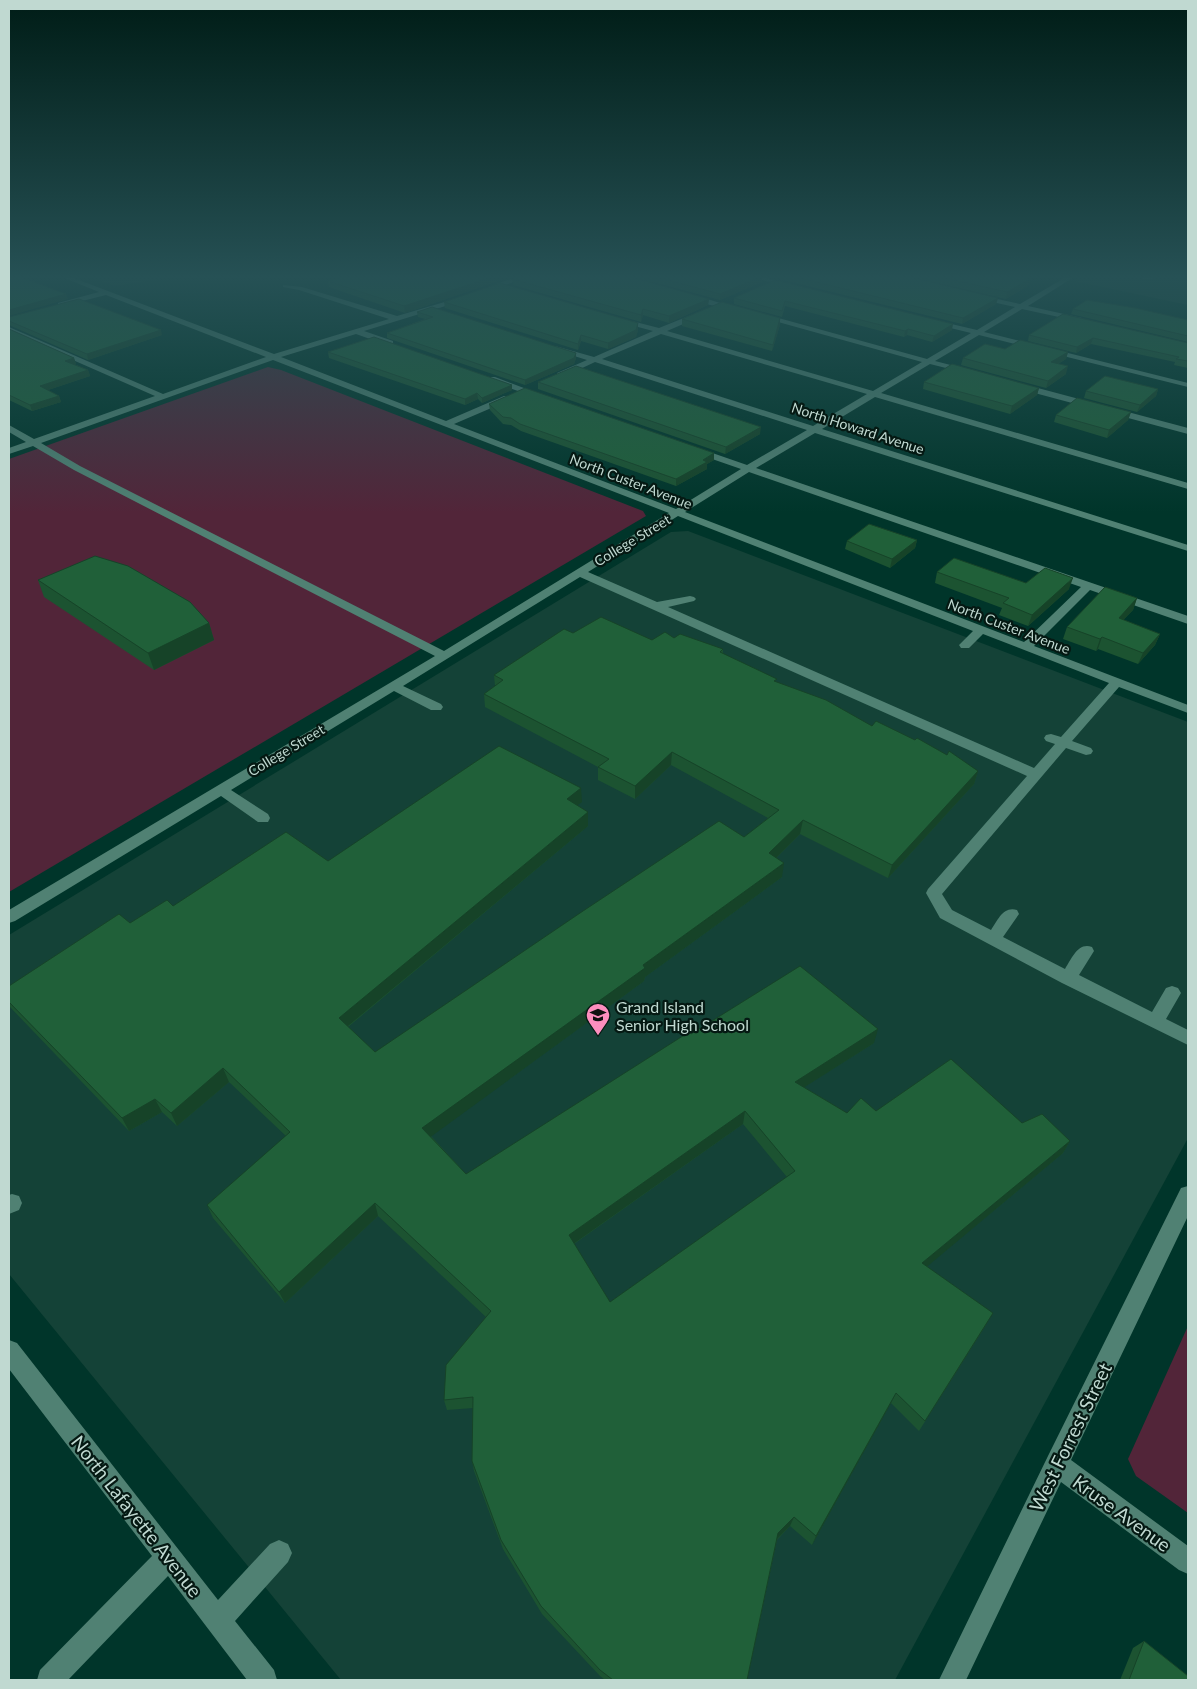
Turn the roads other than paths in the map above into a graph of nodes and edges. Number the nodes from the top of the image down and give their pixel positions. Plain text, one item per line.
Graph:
1 (71, 356) edge
2 (271, 356) edge
3 (278, 356) edge
4 (585, 356) edge
5 (602, 356) edge
6 (744, 356) edge
7 (906, 356) edge
8 (938, 356) edge
9 (1072, 356) edge
10 (274, 357) junction
11 (595, 359) junction
12 (928, 362) junction
13 (477, 374) edge
14 (975, 374) edge
15 (550, 379) edge
16 (1012, 384) edge
17 (1188, 385) edge
18 (528, 388) junction
19 (874, 394) junction
20 (163, 396) junction
21 (552, 400) edge
22 (446, 424) junction
23 (9, 428) edge
24 (815, 428) junction
25 (1188, 431) edge
26 (35, 442) junction
27 (683, 445) edge
28 (9, 451) edge
29 (748, 468) junction
30 (1188, 486) edge
31 (676, 513) junction
32 (1188, 548) edge
33 (579, 572) junction
34 (1088, 586) junction
35 (690, 599) dead end
36 (656, 606) junction
37 (1188, 620) edge
38 (981, 630) junction
39 (965, 645) dead end
40 (1026, 647) junction
41 (444, 656) junction
42 (1117, 681) junction
43 (394, 686) junction
44 (436, 707) dead end
45 (1188, 709) edge
46 (1057, 740) junction
47 (1086, 751) dead end
48 (1036, 774) junction
49 (220, 789) junction
50 (263, 818) dead end
51 (1011, 914) dead end
52 (9, 918) edge
53 (993, 939) junction
54 (1086, 951) dead end
55 (1068, 978) junction
56 (1172, 993) dead end
57 (1155, 1022) junction
58 (1188, 1038) edge
59 (1188, 1195) edge
60 (9, 1351) edge
61 (1056, 1464) junction
62 (279, 1553) dead end
63 (168, 1557) junction
64 (1188, 1561) edge
65 (218, 1620) junction
66 (50, 1680) edge
67 (264, 1680) edge
68 (952, 1680) edge

1 - 20 street
2 - 10 street, North Custer Avenue
3 - 10 street
4 - 11 street, North Howard Avenue
5 - 11 street
6 - 19 street
7 - 12 street
8 - 12 street, College Street
9 - 17 street
10 - 20 street
10 - 22 street, North Custer Avenue
11 - 15 street
11 - 24 street, North Howard Avenue
12 - 14 street
12 - 19 street, College Street
13 - 18 street
16 - 25 street
18 - 21 street
18 - 22 street
19 - 24 street, College Street
19 - 30 street
20 - 26 street
22 - 31 street, North Custer Avenue
23 - 26 street
24 - 29 street, College Street
24 - 32 street, North Howard Avenue
26 - 28 street
26 - 41 street
27 - 29 street
29 - 31 street, College Street
29 - 34 street
31 - 33 street, College Street
31 - 38 street, North Custer Avenue
33 - 36 street
33 - 41 street, College Street
34 - 37 street
34 - 40 street
35 - 36 street
36 - 48 street
38 - 39 street
38 - 40 street, North Custer Avenue
40 - 42 street, North Custer Avenue
41 - 43 street, College Street
42 - 45 street, North Custer Avenue
42 - 46 street
43 - 44 street
43 - 49 street, College Street
46 - 47 street
46 - 48 street
48 - 53 street
49 - 50 street
49 - 52 street, College Street
51 - 53 street
53 - 55 street
54 - 55 street
55 - 57 street
56 - 57 street
57 - 58 street
59 - 61 street, West Forrest Street
60 - 63 street, North Lafayette Avenue
61 - 64 street, Kruse Avenue
61 - 68 street, West Forrest Street
62 - 65 street
63 - 65 street, North Lafayette Avenue
63 - 66 street
65 - 67 street, North Lafayette Avenue

